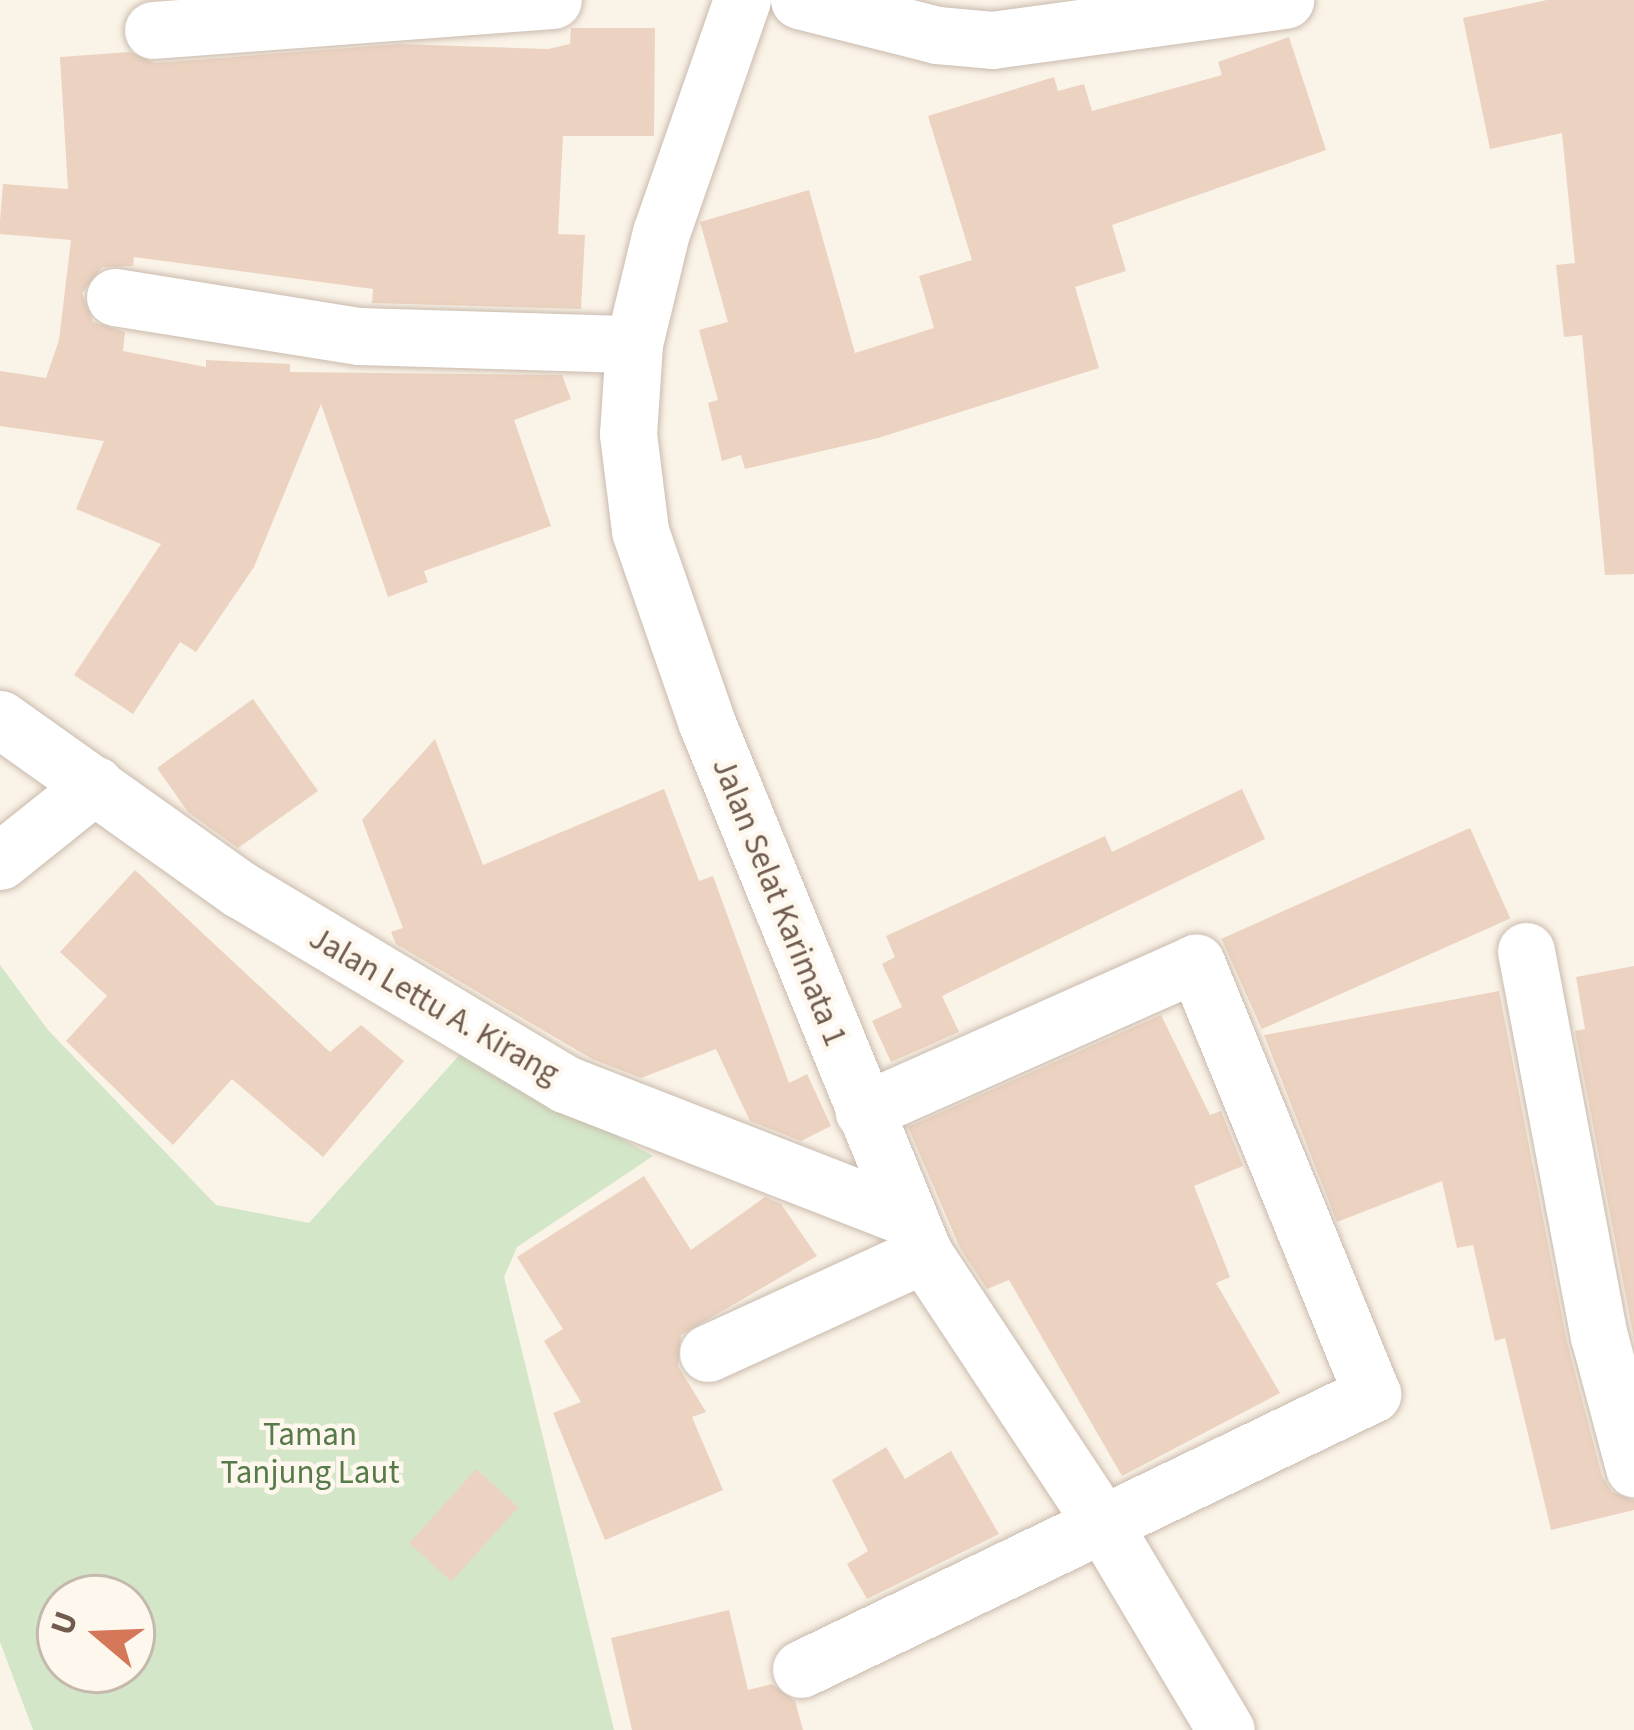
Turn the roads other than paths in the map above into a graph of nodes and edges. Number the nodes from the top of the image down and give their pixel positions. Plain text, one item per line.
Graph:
1 (553, 0) edge
2 (742, 0) edge
3 (799, 0) edge
4 (1285, 0) edge
5 (153, 30) dead end
6 (115, 297) dead end
7 (634, 344) junction
8 (0, 719) edge
9 (95, 785) junction
10 (0, 861) edge
11 (1526, 951) dead end
12 (862, 1111) junction
13 (916, 1236) junction
14 (708, 1353) dead end
15 (1634, 1468) edge
16 (1103, 1524) junction
17 (801, 1670) dead end
18 (1226, 1730) edge

1 - 5 street
2 - 7 street, Jalan Selat Karimata 1
3 - 4 street
6 - 7 street
7 - 12 street, Jalan Selat Karimata 1
8 - 9 street, Jalan Lettu A. Kirang
9 - 10 street
9 - 13 street, Jalan Lettu A. Kirang
11 - 15 street
12 - 13 street, Jalan Selat Karimata 1
12 - 16 street
13 - 14 street
13 - 16 street, Jalan Selat Karimata 1
16 - 17 street
16 - 18 street, Jalan Selat Karimata 1

